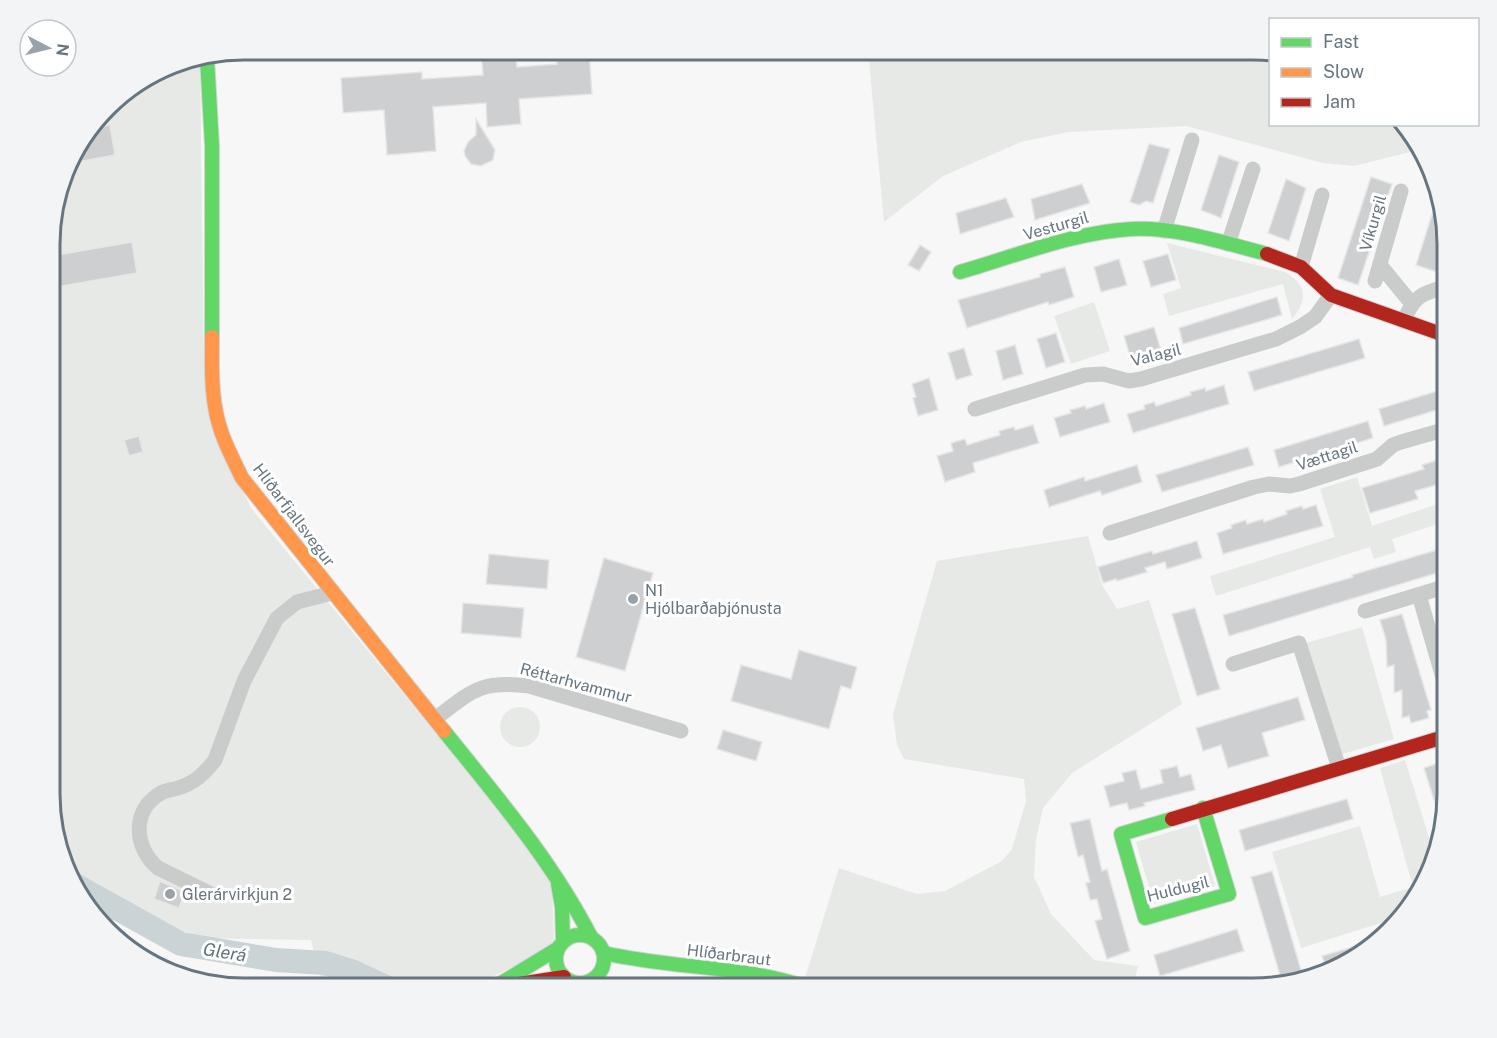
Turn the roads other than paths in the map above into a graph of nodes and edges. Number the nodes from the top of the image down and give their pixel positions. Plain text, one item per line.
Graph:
1 (207, 64) edge
2 (1192, 140) dead end
3 (1253, 169) dead end
4 (1401, 191) dead end
5 (1322, 195) dead end
6 (1164, 231) junction
7 (1228, 244) junction
8 (1380, 265) junction
9 (1301, 267) junction
10 (960, 272) dead end
11 (1375, 281) dead end
12 (1437, 289) edge
13 (1331, 295) junction
14 (1412, 304) junction
15 (1404, 321) junction
16 (1437, 333) edge
17 (975, 409) dead end
18 (1437, 432) edge
19 (1110, 533) dead end
20 (1437, 589) edge
21 (332, 593) junction
22 (1419, 595) junction
23 (1365, 611) dead end
24 (1437, 645) edge
25 (1233, 664) dead end
26 (435, 719) junction
27 (681, 731) dead end
28 (1437, 739) edge
29 (1339, 768) junction
30 (1203, 808) junction
31 (557, 881) junction
32 (213, 895) dead end
33 (591, 936) junction
34 (560, 945) junction
35 (604, 953) junction
36 (644, 962) junction
37 (602, 970) junction
38 (564, 977) joint
39 (509, 978) edge
40 (558, 978) edge
41 (593, 978) edge
42 (778, 978) edge

1 - 21 main road, Hlíðarfjallsvegur
2 - 6 street
3 - 7 street
4 - 8 street, Víkurgil
5 - 9 street
6 - 7 main road, Vesturgil
6 - 10 main road, Vesturgil
7 - 9 main road, Vesturgil
8 - 11 street, Víkurgil
8 - 14 street, Víkurgil
9 - 13 main road, Vesturgil
12 - 14 street
13 - 15 main road, Vesturgil
13 - 17 street, Valagil
14 - 15 street
15 - 16 main road, Vesturgil
18 - 19 street, Vættagil
20 - 22 street
21 - 26 main road, Hlíðarfjallsvegur
21 - 32 street
22 - 23 street
22 - 24 street
25 - 29 street
26 - 27 street, Réttarhvammur
26 - 31 main road, Hlíðarfjallsvegur
28 - 29 main road, Huldugil
29 - 30 main road, Huldugil
30 - 30 main road, Huldugil
31 - 33 main road, Hlíðarfjallsvegur
31 - 34 main road, Hlíðarfjallsvegur
33 - 34 main road, Hlíðarbraut
33 - 35 main road
34 - 38 main road
34 - 39 main road, Hlíðarbraut
35 - 36 main road, Hlíðarbraut
35 - 37 main road
36 - 37 main road, Hlíðarbraut
36 - 42 main road, Hlíðarbraut
37 - 41 main road, Hlíðarbraut
38 - 40 main road, Hlíðarbraut

